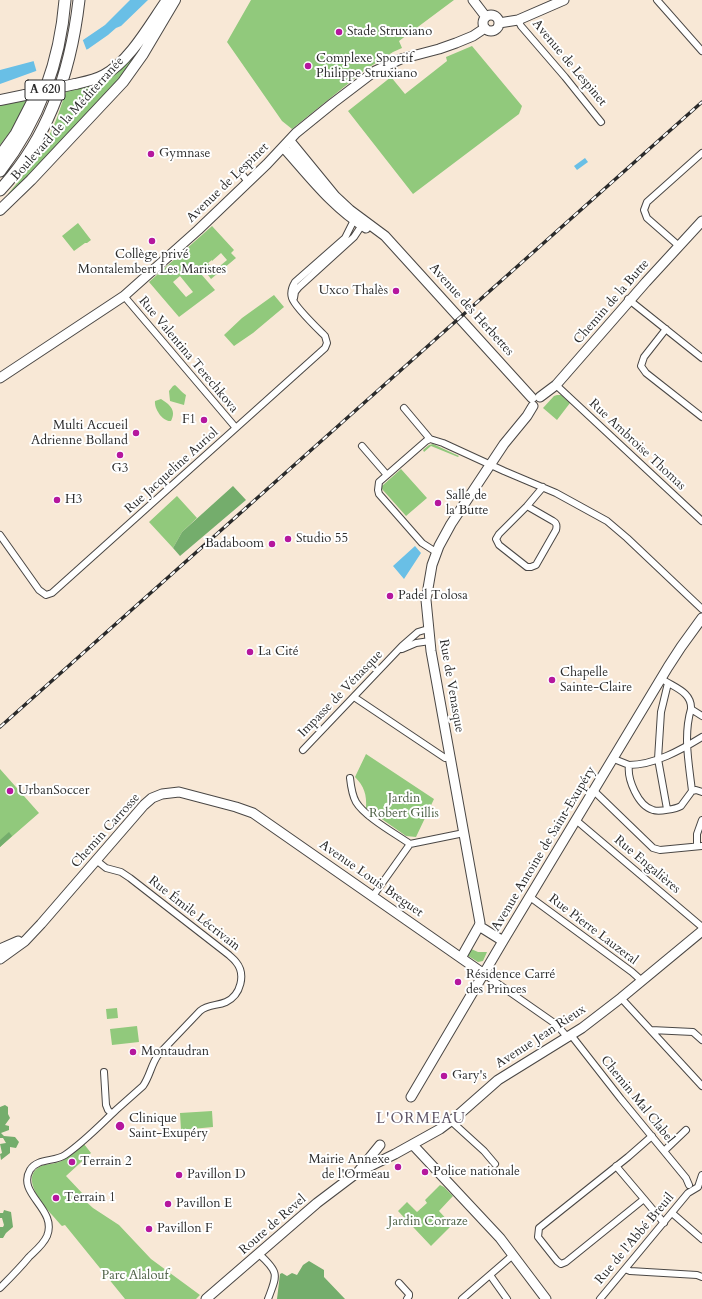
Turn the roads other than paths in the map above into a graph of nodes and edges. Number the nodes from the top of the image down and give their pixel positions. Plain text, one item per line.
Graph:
1 (58, 0) edge
2 (65, 0) edge
3 (79, 0) edge
4 (167, 0) edge
5 (175, 0) edge
6 (473, 0) edge
7 (564, 0) edge
8 (656, 0) edge
9 (486, 17) junction
10 (518, 20) junction
11 (499, 23) junction
12 (485, 28) junction
13 (702, 51) edge
14 (0, 100) edge
15 (601, 122) dead end
16 (290, 140) junction
17 (284, 148) junction
18 (702, 153) edge
19 (1, 154) edge
20 (0, 171) edge
21 (242, 174) dead end
22 (248, 182) junction
23 (0, 190) edge
24 (0, 210) edge
25 (359, 221) junction
26 (702, 221) edge
27 (679, 246) junction
28 (124, 296) junction
29 (628, 300) junction
30 (666, 329) junction
31 (702, 358) edge
32 (0, 378) edge
33 (556, 385) junction
34 (535, 400) junction
35 (404, 408) dead end
36 (702, 418) edge
37 (236, 428) junction
38 (430, 439) junction
39 (362, 446) dead end
40 (489, 464) junction
41 (387, 475) junction
42 (543, 487) junction
43 (527, 506) junction
44 (702, 521) edge
45 (0, 535) edge
46 (436, 552) junction
47 (702, 609) edge
48 (702, 618) edge
49 (428, 629) junction
50 (430, 640) junction
51 (394, 654) junction
52 (665, 681) junction
53 (354, 697) junction
54 (691, 709) junction
55 (702, 716) edge
56 (702, 737) edge
57 (688, 746) junction
58 (303, 750) dead end
59 (450, 757) junction
60 (614, 759) junction
61 (658, 759) junction
62 (629, 765) junction
63 (350, 778) dead end
64 (594, 791) junction
65 (692, 791) junction
66 (702, 792) edge
67 (242, 808) joint
68 (666, 809) junction
69 (702, 820) edge
70 (577, 821) junction
71 (464, 834) junction
72 (410, 844) junction
73 (699, 846) edge
74 (96, 860) junction
75 (373, 896) junction
76 (530, 897) junction
77 (479, 926) junction
78 (702, 927) edge
79 (33, 932) junction
80 (702, 932) edge
81 (503, 941) junction
82 (0, 950) edge
83 (461, 958) junction
84 (0, 959) edge
85 (484, 974) junction
86 (642, 982) junction
87 (621, 998) junction
88 (651, 1030) junction
89 (569, 1037) junction
90 (702, 1040) edge
91 (104, 1072) dead end
92 (702, 1086) edge
93 (411, 1097) dead end
94 (112, 1114) junction
95 (451, 1121) junction
96 (686, 1130) dead end
97 (652, 1136) junction
98 (413, 1145) junction
99 (664, 1151) junction
100 (389, 1157) junction
101 (495, 1164) dead end
102 (616, 1166) junction
103 (358, 1172) junction
104 (702, 1176) edge
105 (695, 1186) edge
106 (644, 1199) junction
107 (672, 1213) junction
108 (664, 1223) junction
109 (702, 1239) edge
110 (259, 1254) junction
111 (513, 1255) junction
112 (625, 1269) junction
113 (490, 1275) junction
114 (702, 1276) edge
115 (399, 1283) dead end
116 (0, 1288) edge
117 (206, 1299) edge
118 (268, 1299) edge
119 (407, 1299) edge
120 (462, 1299) edge
121 (507, 1299) edge
122 (546, 1299) edge
123 (600, 1299) edge

1 - 19 highway
2 - 20 highway, A 620
3 - 23 highway, A 620
4 - 14 main road, bridge
5 - 24 main road, Boulevard de la Méditerranée
6 - 9 street
7 - 10 street, Avenue de Lespinet
8 - 13 street
9 - 11 street
9 - 12 street
10 - 11 street, Avenue de Lespinet
10 - 15 street, Avenue de Lespinet
11 - 12 street, Avenue de Lespinet
12 - 16 street, Avenue de Lespinet
16 - 17 street, Avenue de Lespinet
16 - 25 street, Avenue des Herbettes
17 - 22 street, Avenue de Lespinet
17 - 25 street, Avenue des Herbettes
18 - 27 street
21 - 22 street
22 - 28 street, Avenue de Lespinet
25 - 34 street, Avenue des Herbettes
25 - 37 street, Rue Jacqueline Auriol
26 - 27 street, Chemin de la Butte
27 - 29 street, Chemin de la Butte
28 - 32 street, Avenue de Lespinet
28 - 37 street, Rue Valentina Terechkova
29 - 30 street
29 - 33 street, Chemin de la Butte
30 - 31 street
30 - 36 street
33 - 34 street, Chemin de la Butte
33 - 44 street, Rue Ambroise Thomas
34 - 40 street, Chemin de la Butte
35 - 38 street
37 - 45 street, Rue Jacqueline Auriol
38 - 40 street
38 - 41 street
39 - 41 street
40 - 42 street
40 - 46 street, Rue de Venasque
41 - 46 street
42 - 43 street
42 - 47 street
43 - 43 street
46 - 49 street, Rue de Venasque
48 - 52 street, Avenue Antoine de Saint-Exupéry
49 - 50 street, Rue de Venasque
49 - 51 street, Impasse de Vénasque
50 - 51 street, Impasse de Vénasque
50 - 59 street, Rue de Venasque
51 - 53 street, Impasse de Vénasque
52 - 54 street
52 - 60 street, Avenue Antoine de Saint-Exupéry
52 - 61 street
53 - 58 street, Impasse de Vénasque
53 - 59 street
54 - 55 street
54 - 57 street
56 - 57 street
57 - 61 street
57 - 65 street
59 - 71 street, Rue de Venasque
60 - 62 street
60 - 64 street, Avenue Antoine de Saint-Exupéry
61 - 62 street
61 - 68 street
62 - 68 street
63 - 72 street
64 - 70 street, Avenue Antoine de Saint-Exupéry
64 - 73 street
65 - 66 street
65 - 68 street
67 - 74 street, Chemin Carrosse
67 - 75 street, Avenue Louis Breguet
69 - 73 street
70 - 76 street, Avenue Antoine de Saint-Exupéry
70 - 78 street, Rue Engalières
71 - 72 street
71 - 77 street, Rue de Venasque
72 - 75 street
74 - 79 street, Chemin Carrosse
74 - 94 street, Rue Émile Lécrivain
75 - 83 street, Avenue Louis Breguet
76 - 81 street, Avenue Antoine de Saint-Exupéry
76 - 86 street, Rue Pierre Lauzeral
77 - 81 street
77 - 83 street
79 - 82 street, Chemin Carrosse
79 - 84 street, Chemin Carrosse
80 - 86 street, Avenue Jean Rieux
81 - 85 street, Avenue Antoine de Saint-Exupéry
82 - 84 street, Chemin Carrosse
83 - 85 street, Avenue Louis Breguet
85 - 89 street, Chemin Mal Clabel
85 - 93 street, Avenue Antoine de Saint-Exupéry
86 - 87 street, Avenue Jean Rieux
87 - 88 street
87 - 89 street, Avenue Jean Rieux
88 - 90 street
88 - 92 street
89 - 95 street, Avenue Jean Rieux
89 - 97 street, Chemin Mal Clabel
91 - 94 street
94 - 116 street, Rue Émile Lécrivain
95 - 98 street, Avenue Jean Rieux
95 - 101 street
96 - 99 street
97 - 99 street, Chemin Mal Clabel
97 - 102 street
98 - 100 street, Avenue Jean Rieux
98 - 111 street
99 - 105 street, Chemin Mal Clabel
100 - 103 street, Avenue Jean Rieux
100 - 103 street
102 - 106 street
102 - 106 street
103 - 110 street, Route de Revel
104 - 105 street
105 - 107 street, Rue de l'Abbé Breuil
106 - 108 street
107 - 108 street, Rue de l'Abbé Breuil
107 - 109 street
108 - 112 street, Rue de l'Abbé Breuil
110 - 117 street, Route de Revel
110 - 118 street
111 - 113 street
111 - 122 street
112 - 114 street
112 - 123 street, Rue de l'Abbé Breuil
113 - 120 street
113 - 121 street
115 - 119 street

